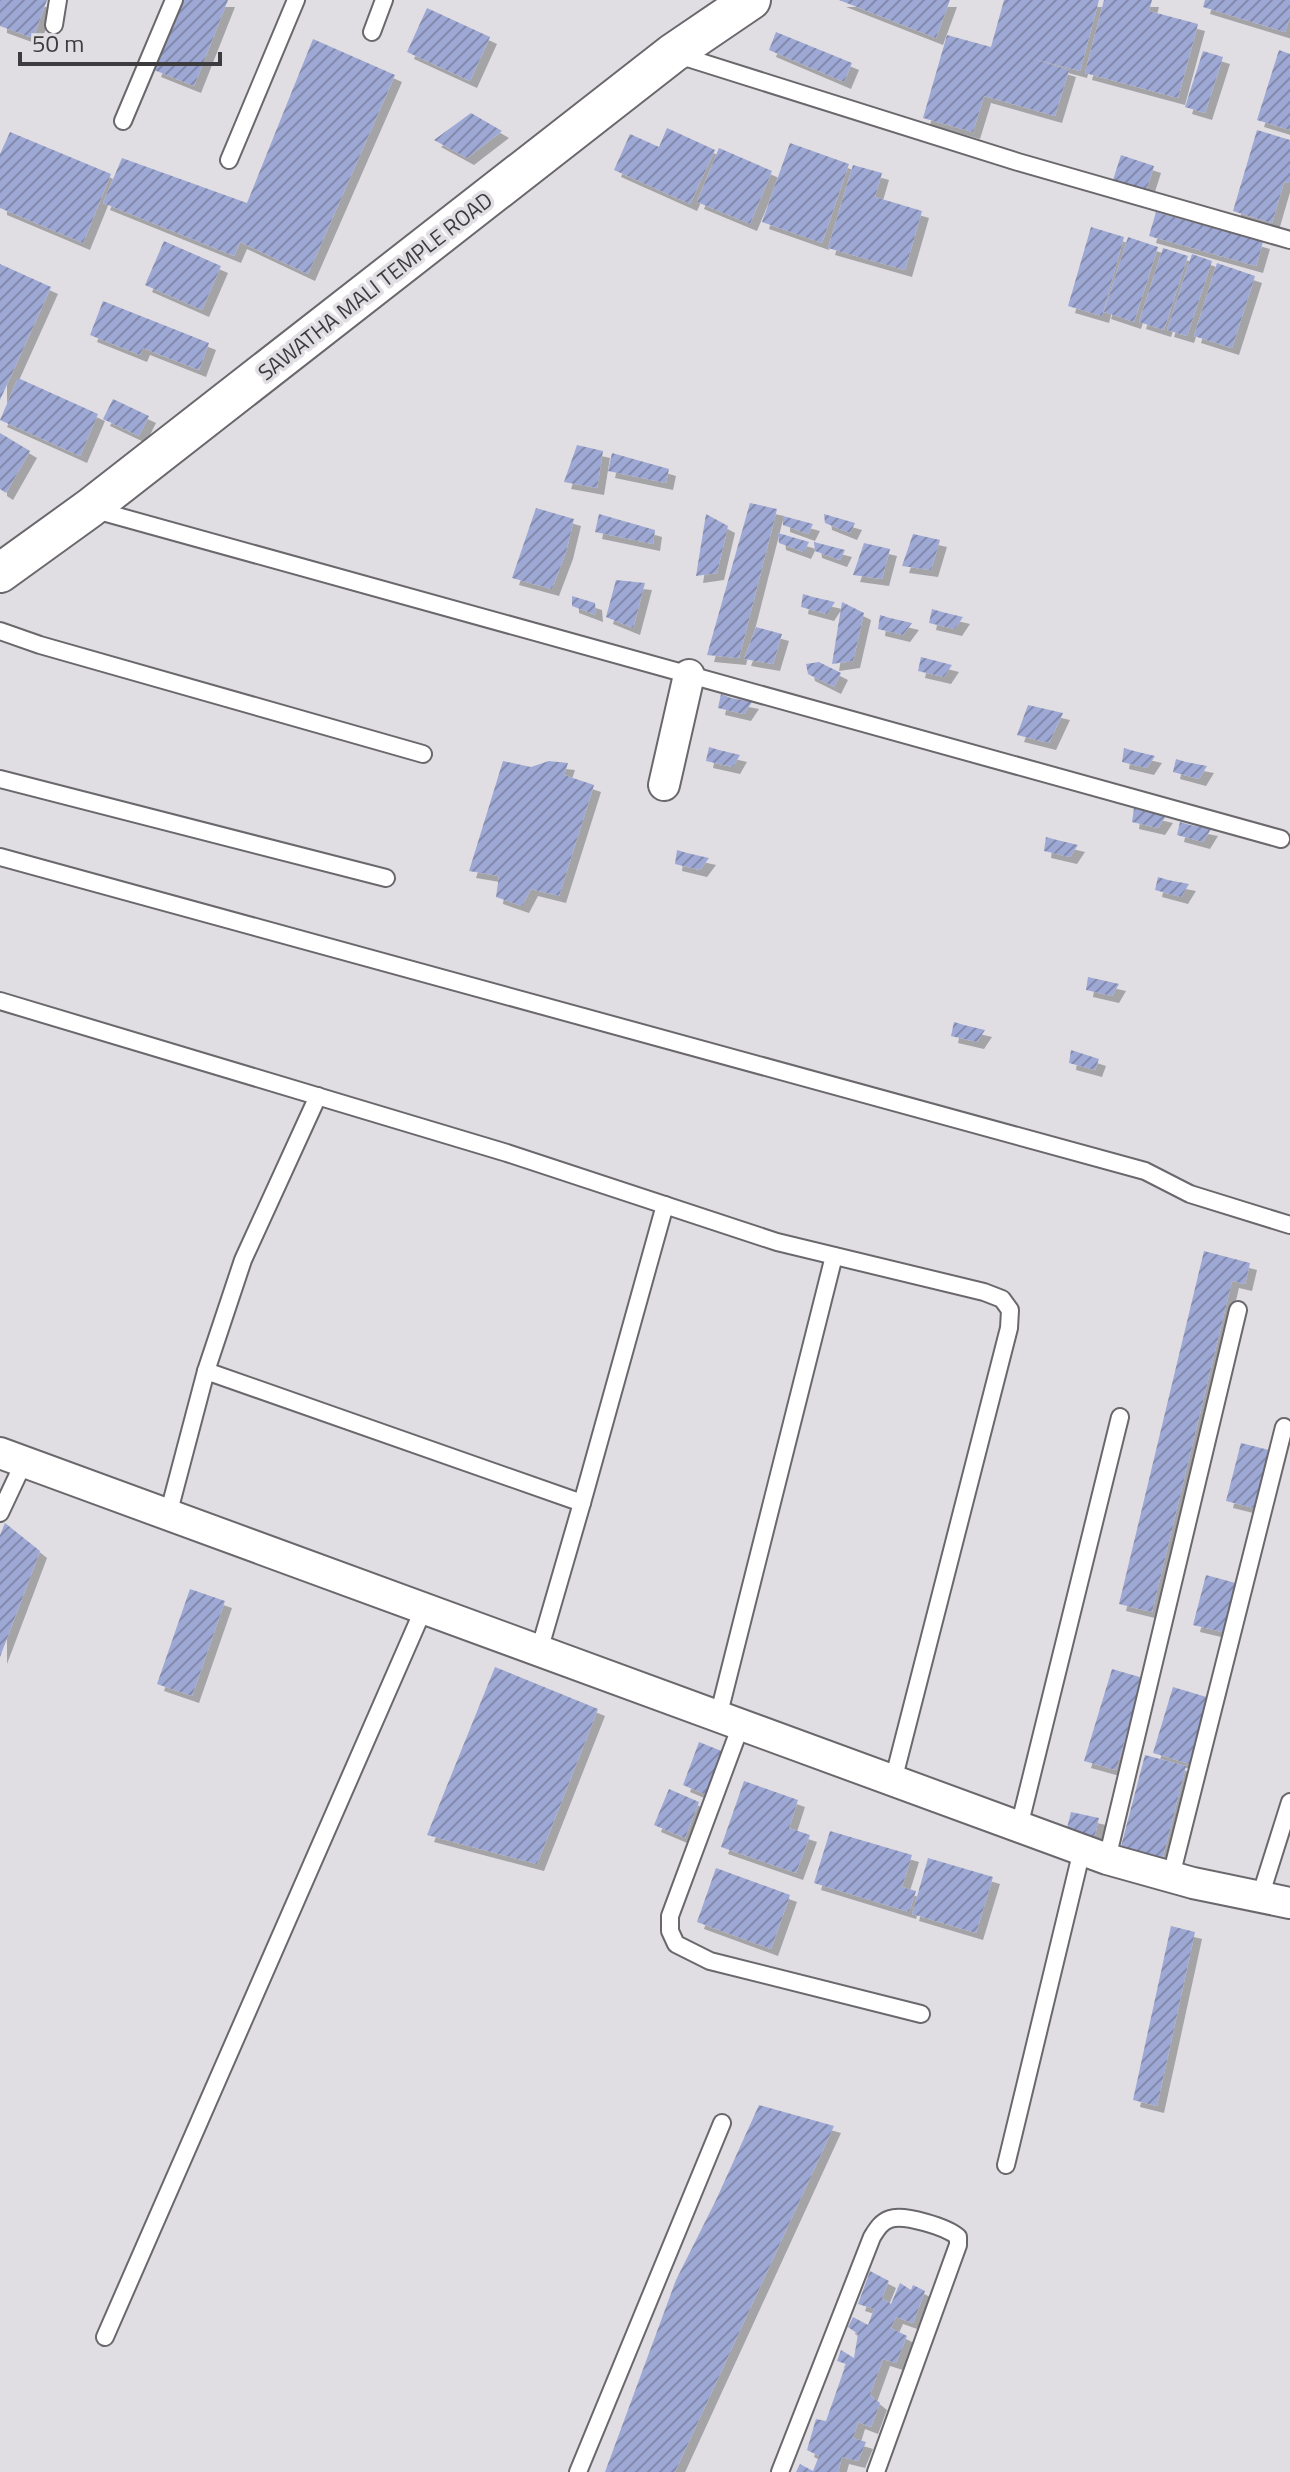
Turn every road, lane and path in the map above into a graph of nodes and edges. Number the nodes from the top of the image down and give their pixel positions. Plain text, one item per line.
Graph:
1 (58, 0) edge
2 (174, 0) edge
3 (296, 0) edge
4 (384, 0) edge
5 (751, 0) edge
6 (54, 25) dead end
7 (372, 32) dead end
8 (673, 53) junction
9 (123, 121) dead end
10 (229, 160) dead end
11 (1290, 240) edge
12 (90, 508) junction
13 (0, 573) edge
14 (0, 631) edge
15 (689, 675) junction
16 (423, 754) dead end
17 (0, 779) edge
18 (664, 785) dead end
19 (1281, 839) dead end
20 (0, 857) edge
21 (386, 878) dead end
22 (0, 1001) edge
23 (318, 1096) junction
24 (665, 1205) junction
25 (1290, 1225) edge
26 (834, 1256) junction
27 (1238, 1310) dead end
28 (206, 1371) junction
29 (1120, 1417) dead end
30 (1284, 1427) dead end
31 (12, 1457) edge
32 (582, 1503) junction
33 (0, 1513) edge
34 (168, 1515) junction
35 (424, 1608) junction
36 (539, 1651) junction
37 (730, 1721) junction
38 (893, 1781) junction
39 (1290, 1802) edge
40 (1019, 1827) junction
41 (1094, 1855) junction
42 (1171, 1876) junction
43 (1260, 1897) junction
44 (1290, 1903) edge
45 (921, 2014) dead end
46 (722, 2123) dead end
47 (1006, 2165) dead end
48 (105, 2337) dead end
49 (578, 2472) edge
50 (780, 2472) edge
51 (876, 2472) edge

1 - 6 lane
2 - 9 lane
3 - 10 lane
4 - 7 lane
5 - 8 street, SAWATHA MALI TEMPLE ROAD
8 - 11 lane
8 - 12 street, SAWATHA MALI TEMPLE ROAD
12 - 13 street, SAWATHA MALI TEMPLE ROAD
12 - 15 lane
14 - 16 lane
15 - 18 street
15 - 19 lane
17 - 21 lane
20 - 25 lane
22 - 23 lane
23 - 24 lane
23 - 28 lane
24 - 26 lane
24 - 32 lane
26 - 37 lane
26 - 38 lane
27 - 41 lane
28 - 32 lane
28 - 34 lane
29 - 40 lane
30 - 42 lane
31 - 33 lane
31 - 34 street
32 - 36 lane
34 - 35 street
35 - 36 street
35 - 48 lane
36 - 37 street
37 - 38 street
37 - 45 lane
38 - 40 street
39 - 43 lane
40 - 41 street
41 - 42 street
41 - 47 lane
42 - 43 street
43 - 44 street
46 - 49 lane
50 - 51 lane

